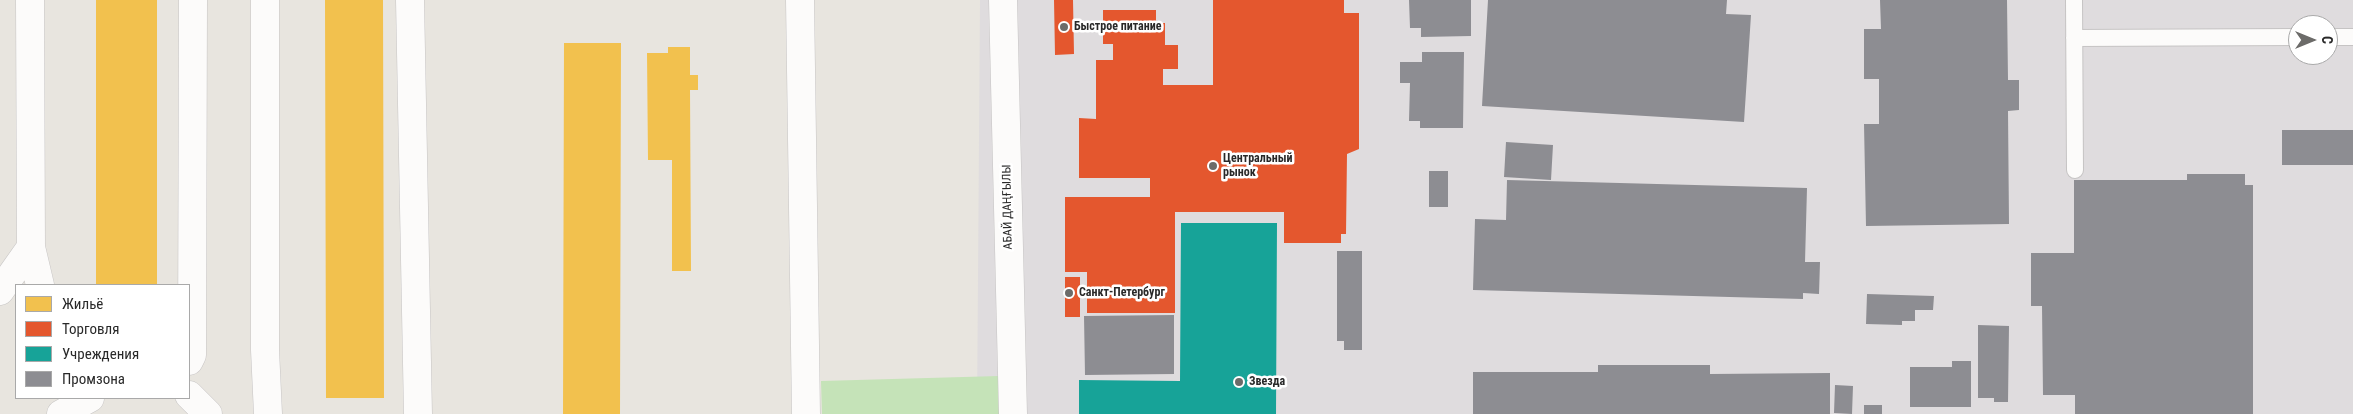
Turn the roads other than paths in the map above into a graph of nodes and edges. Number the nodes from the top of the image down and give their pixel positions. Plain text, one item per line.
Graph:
1 (30, 0) edge
2 (193, 0) edge
3 (265, 0) edge
4 (410, 0) edge
5 (800, 0) edge
6 (1003, 0) edge
7 (2074, 0) edge
8 (2288, 37) edge
9 (2338, 37) edge
10 (2353, 37) edge
11 (2074, 38) junction
12 (2075, 170) dead end
13 (31, 247) junction
14 (40, 284) edge
15 (0, 291) edge
16 (190, 356) edge
17 (190, 395) edge
18 (88, 399) edge
19 (61, 414) edge
20 (208, 414) edge
21 (268, 414) edge
22 (418, 414) edge
23 (806, 414) edge
24 (1013, 414) edge

1 - 13 street
2 - 16 street
3 - 21 street
4 - 22 street
5 - 23 street
6 - 24 street, АБАЙ ДАҢҒЫЛЫ
7 - 11 lane
8 - 11 lane
9 - 10 lane
11 - 12 lane
13 - 14 street
13 - 15 street
17 - 20 street
18 - 19 street

